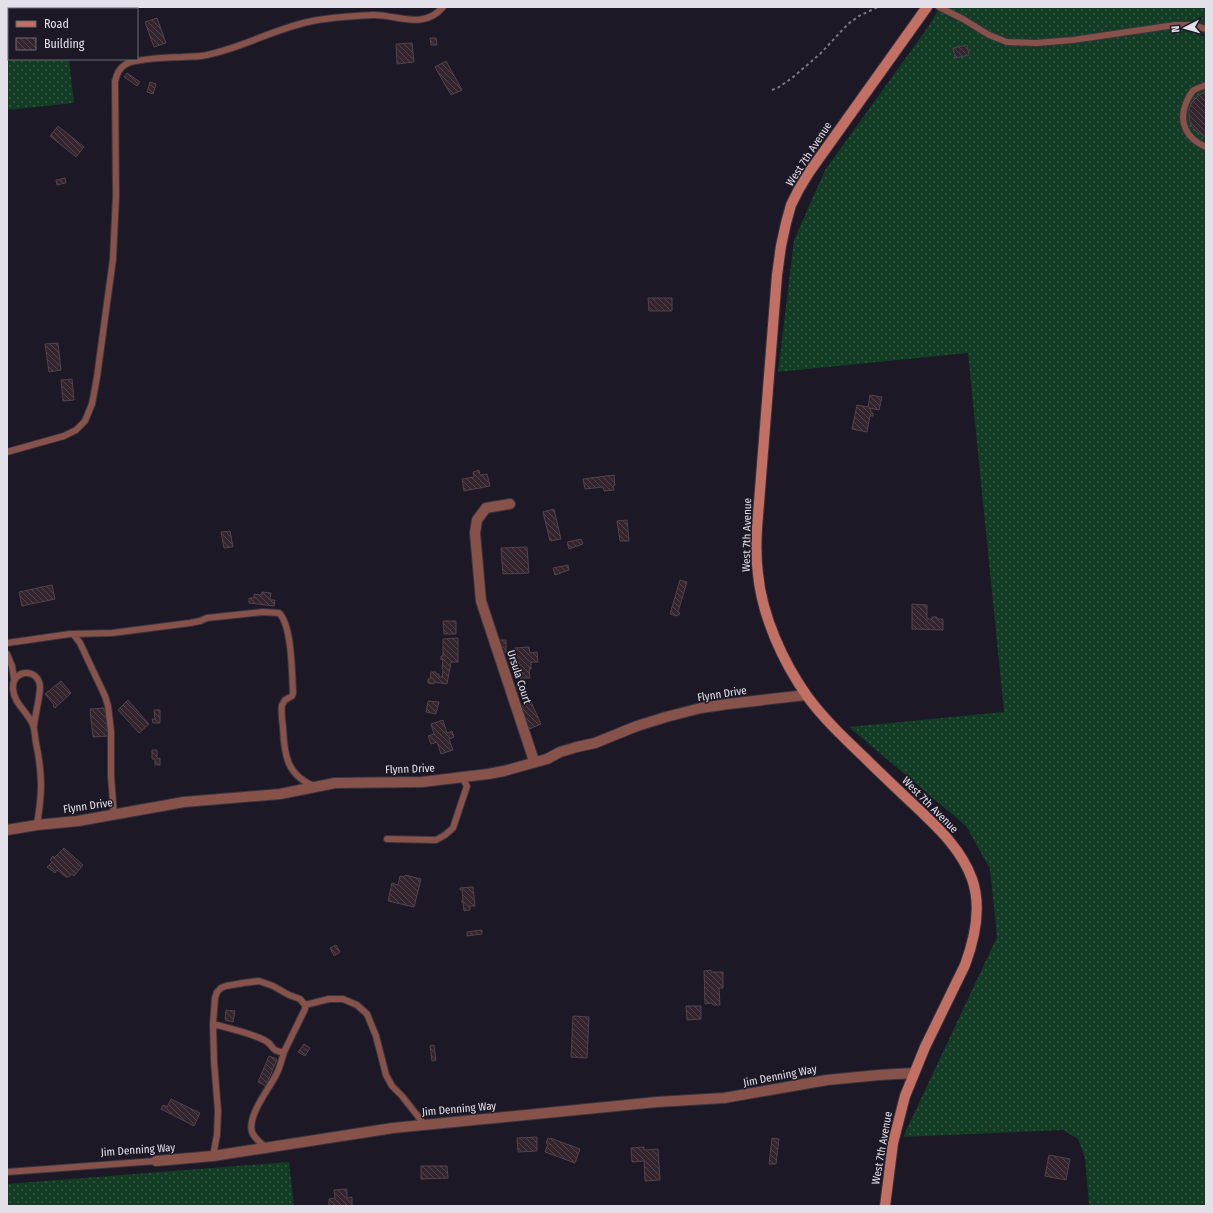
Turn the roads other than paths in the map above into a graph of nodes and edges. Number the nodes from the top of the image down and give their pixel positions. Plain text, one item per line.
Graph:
1 (443, 7) edge
2 (927, 7) edge
3 (939, 7) edge
4 (1206, 29) edge
5 (1206, 85) edge
6 (1206, 147) edge
7 (7, 452) edge
8 (510, 504) dead end
9 (74, 635) junction
10 (7, 643) edge
11 (7, 654) edge
12 (14, 679) junction
13 (806, 695) junction
14 (34, 726) junction
15 (534, 761) junction
16 (462, 778) junction
17 (314, 787) junction
18 (114, 815) junction
19 (37, 825) junction
20 (7, 830) edge
21 (387, 839) dead end
22 (306, 1005) junction
23 (213, 1024) junction
24 (284, 1052) junction
25 (914, 1073) junction
26 (424, 1124) junction
27 (266, 1148) junction
28 (213, 1156) junction
29 (156, 1161) joint
30 (7, 1172) edge
31 (885, 1206) edge

1 - 7 lane
2 - 13 main road, West 7th Avenue
3 - 4 lane
5 - 6 lane
8 - 15 street, Ursula Court
9 - 10 lane
9 - 17 lane
9 - 18 lane
11 - 12 lane
12 - 14 lane
12 - 14 lane
13 - 15 street, Flynn Drive
13 - 25 main road, West 7th Avenue
14 - 19 lane
15 - 16 street, Flynn Drive
16 - 17 street, Flynn Drive
16 - 21 lane
17 - 18 street, Flynn Drive
18 - 19 street, Flynn Drive
19 - 20 street, Flynn Drive
22 - 23 lane
22 - 24 lane
22 - 26 lane
23 - 24 lane
23 - 28 lane
24 - 27 lane
25 - 26 street, Jim Denning Way
25 - 31 main road, West 7th Avenue
26 - 27 street, Jim Denning Way
27 - 28 street, Jim Denning Way
28 - 29 street, Jim Denning Way
29 - 30 lane, Jim Denning Way

